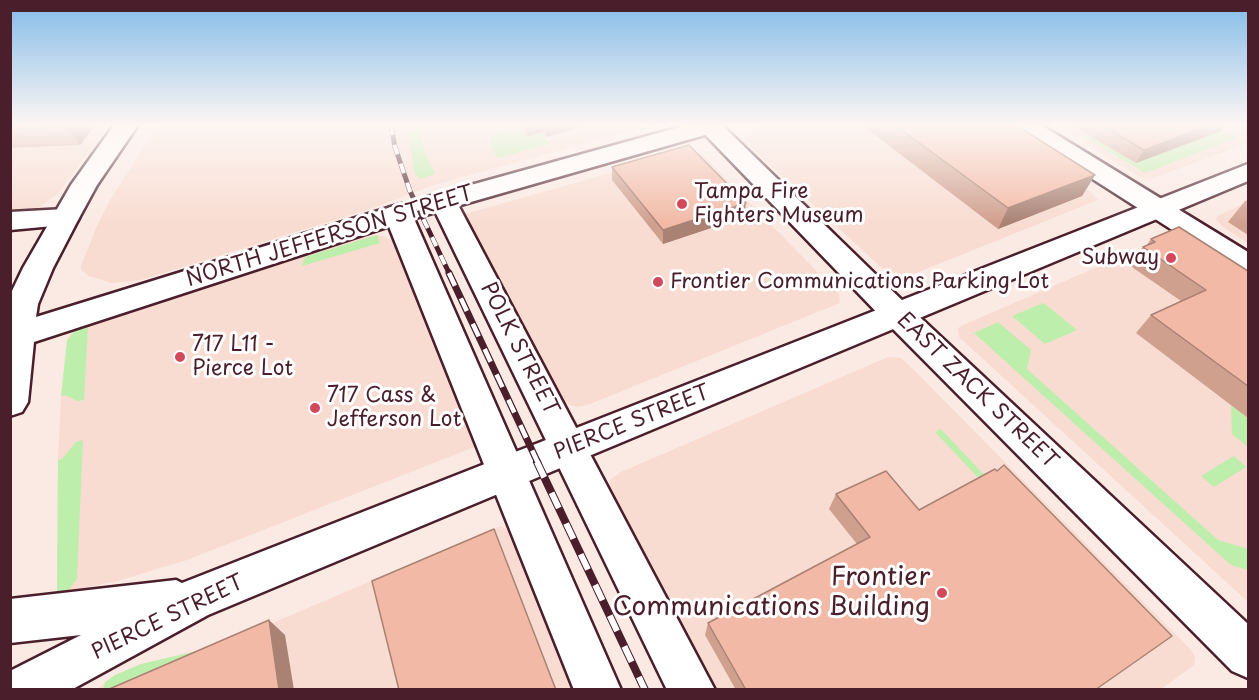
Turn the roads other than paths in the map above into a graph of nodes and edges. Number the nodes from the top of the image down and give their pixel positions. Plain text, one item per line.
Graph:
1 (103, 158) edge
2 (597, 158) edge
3 (741, 158) edge
4 (1076, 158) edge
5 (1248, 172) edge
6 (443, 201) junction
7 (1159, 209) junction
8 (398, 214) junction
9 (65, 218) junction
10 (10, 221) edge
11 (1248, 265) edge
12 (898, 315) junction
13 (14, 336) edge
14 (10, 402) edge
15 (570, 448) junction
16 (506, 474) junction
17 (193, 600) junction
18 (10, 621) edge
19 (1248, 655) edge
20 (23, 690) edge
21 (598, 690) edge
22 (692, 690) edge

1 - 9 main road
2 - 6 main road, NORTH JEFFERSON STREET
3 - 12 main road, EAST ZACK STREET
4 - 7 main road
5 - 7 main road, PIERCE STREET
6 - 8 main road, NORTH JEFFERSON STREET
6 - 15 main road, POLK STREET
7 - 11 main road
7 - 12 main road, PIERCE STREET
8 - 13 main road, NORTH JEFFERSON STREET
8 - 16 main road
9 - 10 main road
9 - 13 main road
12 - 15 main road, PIERCE STREET
12 - 19 main road, EAST ZACK STREET
13 - 14 main road
15 - 16 main road, PIERCE STREET
15 - 22 main road, POLK STREET
16 - 17 main road, PIERCE STREET
16 - 21 main road
17 - 18 main road
17 - 20 main road, PIERCE STREET

